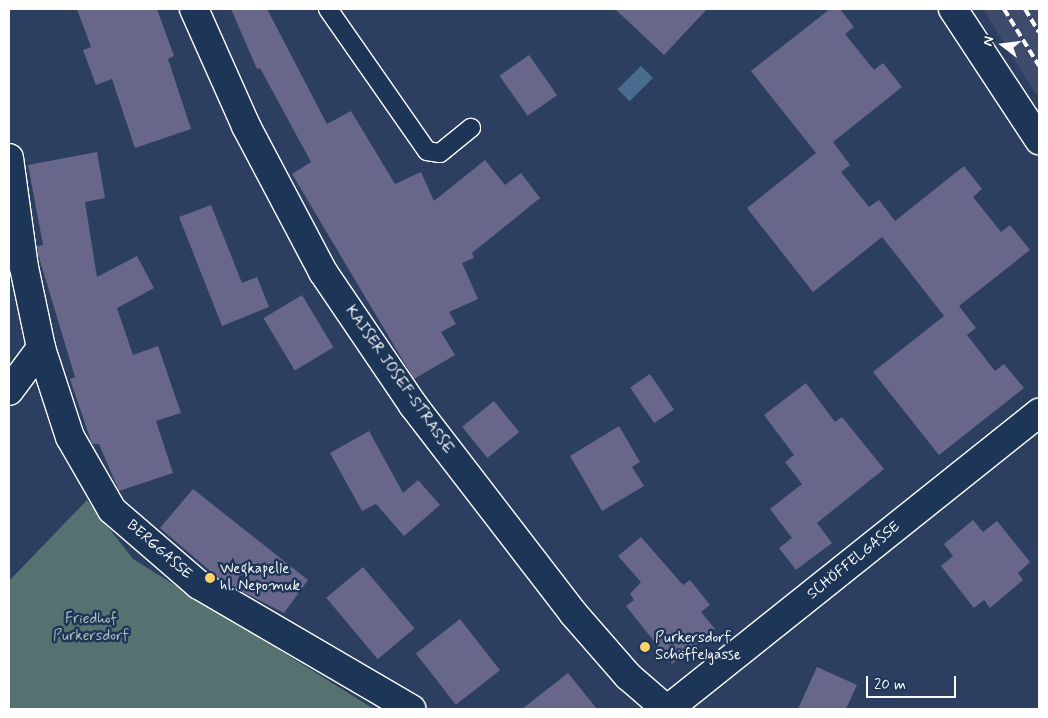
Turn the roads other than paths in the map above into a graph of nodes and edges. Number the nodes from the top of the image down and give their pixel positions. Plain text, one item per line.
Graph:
1 (194, 9) edge
2 (328, 9) edge
3 (953, 9) edge
4 (471, 128) dead end
5 (1039, 140) edge
6 (9, 158) edge
7 (40, 348) junction
8 (9, 391) edge
9 (1039, 413) edge
10 (411, 709) edge
11 (667, 709) edge

1 - 11 street, KAISER JOSEF-STRASSE
2 - 4 lane
3 - 5 street
6 - 7 street, BERGGASSE
7 - 8 street
7 - 10 street, BERGGASSE
9 - 11 street, SCHÖFFELGASSE

